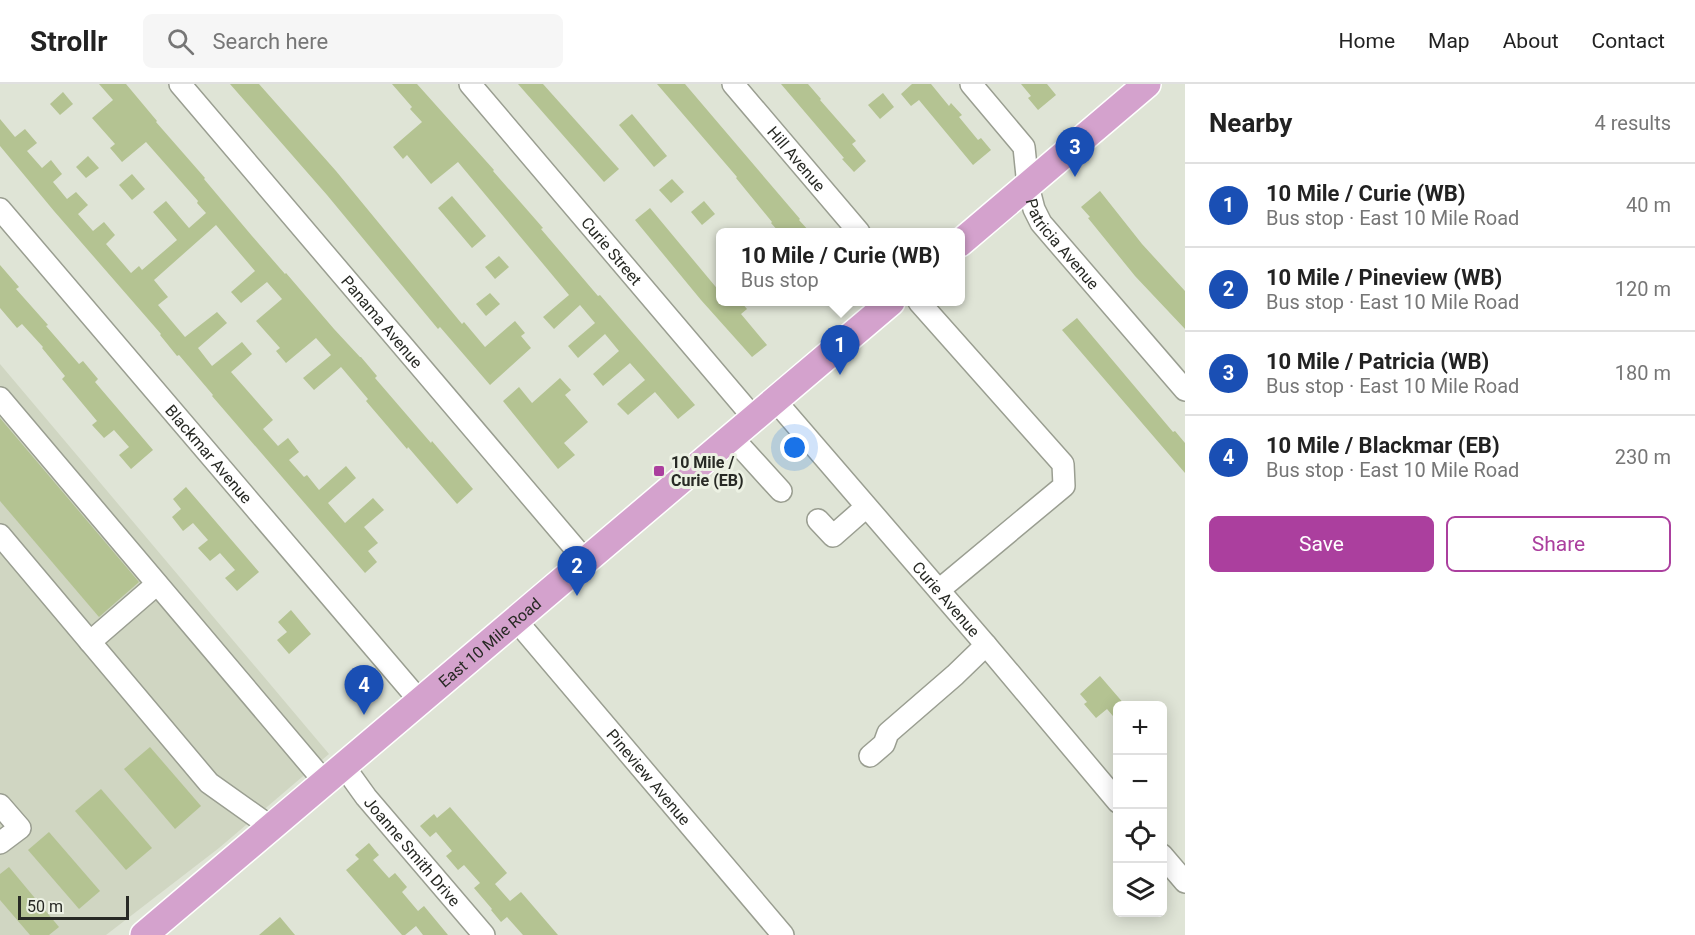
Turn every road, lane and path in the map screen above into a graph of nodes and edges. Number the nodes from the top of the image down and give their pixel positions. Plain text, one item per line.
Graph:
1 (180, 84) edge
2 (470, 84) edge
3 (733, 84) edge
4 (971, 84) edge
5 (1147, 84) edge
6 (1028, 186) junction
7 (0, 209) edge
8 (856, 228) edge
9 (965, 239) edge
10 (886, 306) edge
11 (923, 306) edge
12 (1185, 390) edge
13 (0, 398) edge
14 (774, 399) junction
15 (753, 417) junction
16 (731, 436) junction
17 (781, 491) dead end
18 (866, 507) junction
19 (818, 520) dead end
20 (0, 535) edge
21 (585, 560) junction
22 (157, 585) junction
23 (939, 590) junction
24 (515, 619) junction
25 (90, 642) junction
26 (986, 645) junction
27 (419, 700) junction
28 (870, 756) dead end
29 (333, 773) junction
30 (1113, 795) edge
31 (0, 805) edge
32 (271, 826) junction
33 (0, 843) edge
34 (1167, 861) edge
35 (1185, 882) edge
36 (144, 935) edge
37 (484, 935) edge
38 (783, 935) edge

1 - 21 street, Panama Avenue
2 - 15 street, Curie Street
3 - 8 street, Hill Avenue
4 - 6 street, Patricia Avenue
5 - 6 main road
6 - 9 main road
6 - 12 street, Patricia Avenue
7 - 27 street, Blackmar Avenue
10 - 14 main road, East 10 Mile Road
11 - 23 street
13 - 22 street, Joanne Smith Drive
14 - 15 main road, East 10 Mile Road
14 - 18 street, Curie Avenue
15 - 16 main road, East 10 Mile Road
16 - 17 street
16 - 21 main road, East 10 Mile Road
18 - 19 street
18 - 23 street, Curie Avenue
20 - 25 street
21 - 24 main road, East 10 Mile Road
22 - 25 street
22 - 29 street, Joanne Smith Drive
23 - 26 street, Curie Avenue
24 - 27 main road, East 10 Mile Road
24 - 38 street, Pineview Avenue
25 - 32 street
26 - 28 street
26 - 30 street, Curie Avenue
27 - 29 main road, East 10 Mile Road
29 - 32 main road, East 10 Mile Road
29 - 37 street, Joanne Smith Drive
31 - 33 street
32 - 36 main road, East 10 Mile Road
34 - 35 street

